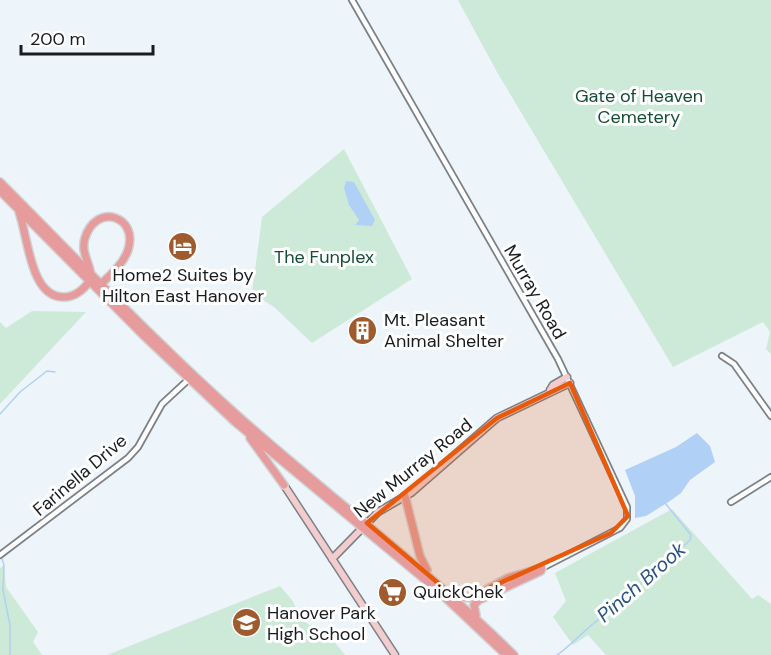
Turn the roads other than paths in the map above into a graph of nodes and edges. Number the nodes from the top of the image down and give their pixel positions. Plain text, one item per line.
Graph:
1 (352, 0) edge
2 (0, 182) edge
3 (0, 191) edge
4 (19, 210) junction
5 (90, 277) junction
6 (99, 286) junction
7 (722, 356) dead end
8 (189, 380) junction
9 (569, 380) junction
10 (771, 416) edge
11 (241, 426) junction
12 (771, 477) edge
13 (284, 485) joint
14 (405, 496) junction
15 (731, 502) dead end
16 (365, 526) junction
17 (0, 555) edge
18 (332, 559) junction
19 (542, 568) junction
20 (437, 582) junction
21 (451, 594) junction
22 (476, 618) junction
23 (395, 655) edge
24 (506, 655) edge
25 (514, 655) edge

1 - 9 street, Murray Road
2 - 5 main road
3 - 4 main road
4 - 5 main road
4 - 5 main road
5 - 6 main road
5 - 6 main road
6 - 8 main road
6 - 16 main road
7 - 10 street
8 - 11 main road
8 - 17 street, Farinella Drive
9 - 14 street, New Murray Road
9 - 19 street, Murray Road
11 - 13 main road
11 - 16 main road
12 - 15 street
13 - 18 street
14 - 16 street, New Murray Road
14 - 20 main road
16 - 18 street, New Murray Road
16 - 20 main road
16 - 24 main road
18 - 23 street
19 - 21 main road
19 - 22 main road
20 - 21 main road
21 - 22 main road
22 - 25 main road

